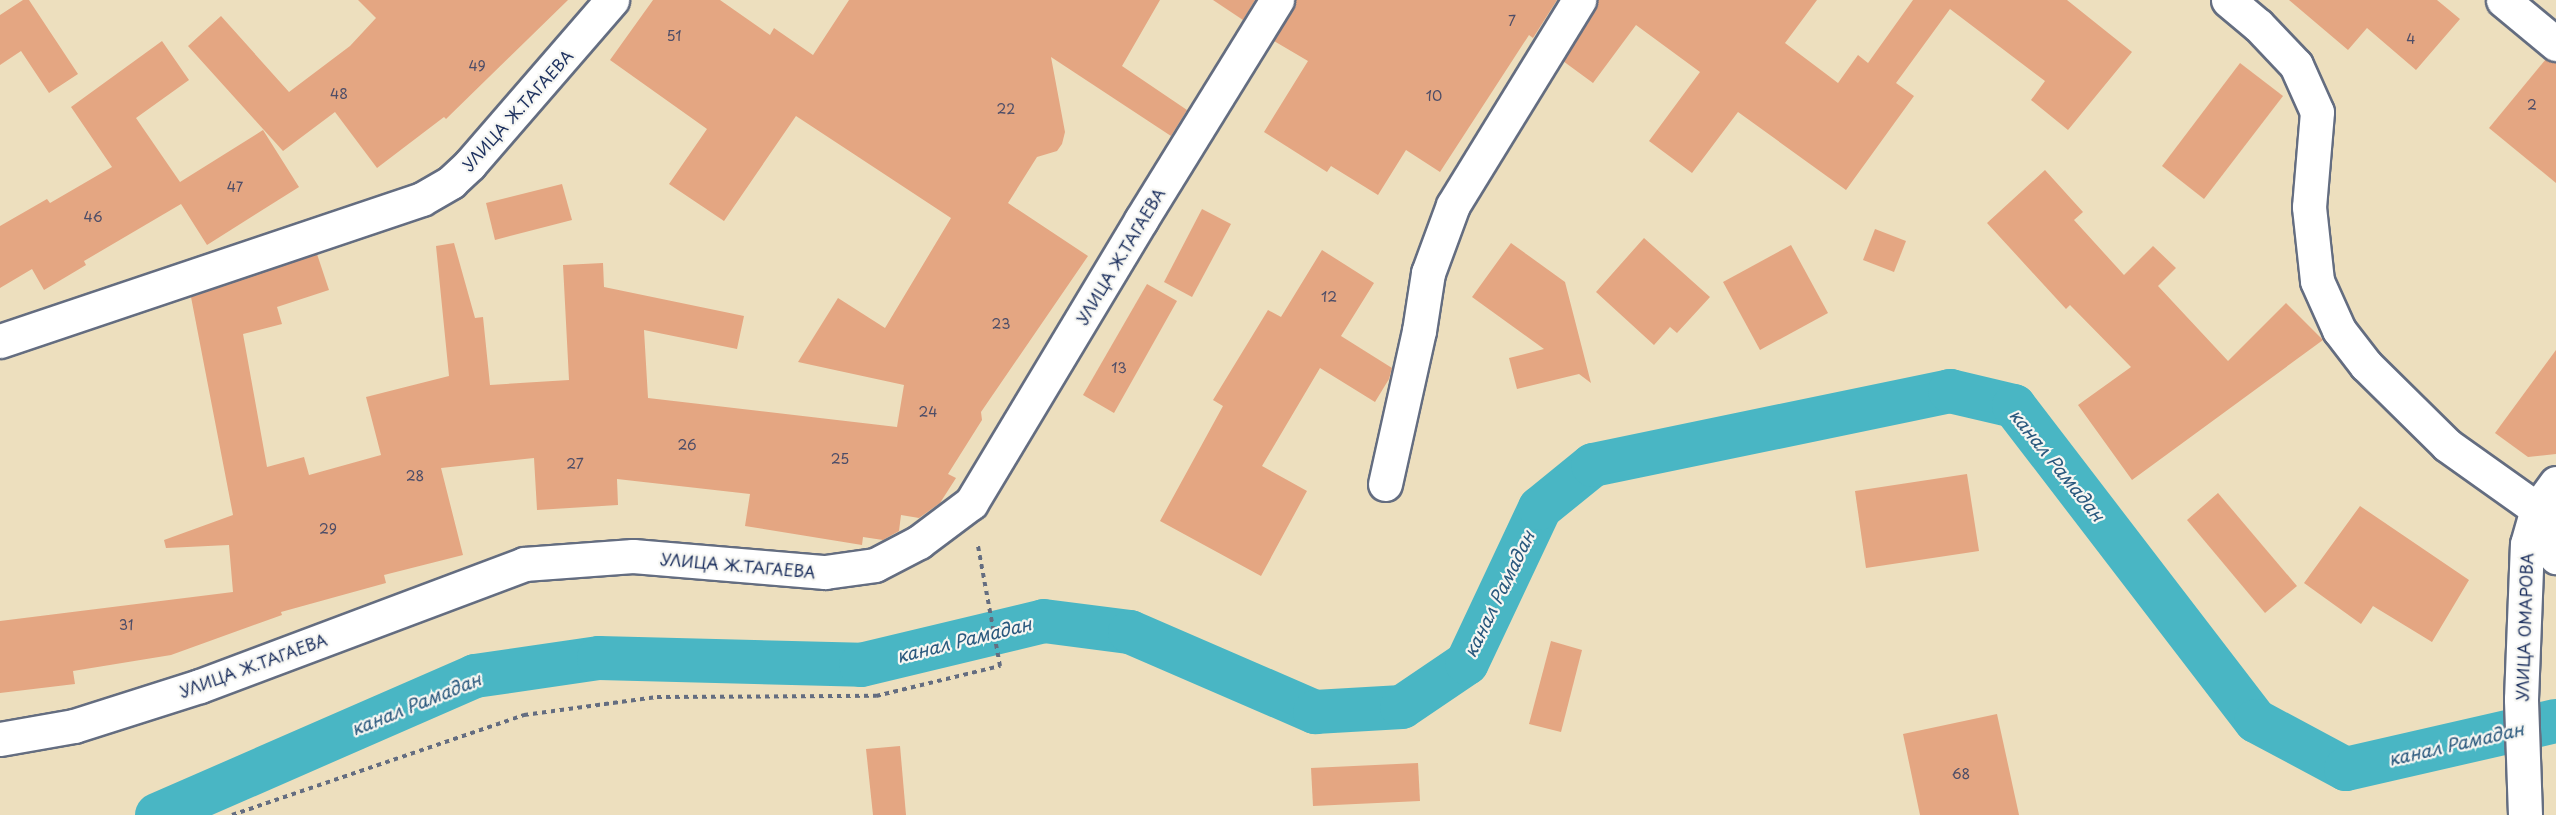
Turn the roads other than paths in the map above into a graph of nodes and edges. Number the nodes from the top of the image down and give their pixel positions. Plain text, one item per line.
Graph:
1 (612, 0) edge
2 (1277, 0) edge
3 (1579, 0) edge
4 (2228, 0) edge
5 (2503, 0) edge
6 (2556, 44) edge
7 (0, 341) edge
8 (1385, 484) dead end
9 (2546, 496) edge
10 (2556, 557) edge
11 (0, 739) edge
12 (2525, 815) edge

1 - 7 street, УЛИЦА Ж.ТАГАЕВА
2 - 11 street, УЛИЦА Ж.ТАГАЕВА
3 - 8 street
4 - 9 street
5 - 6 street
9 - 10 street
9 - 12 street, УЛИЦА ОМАРОВА

